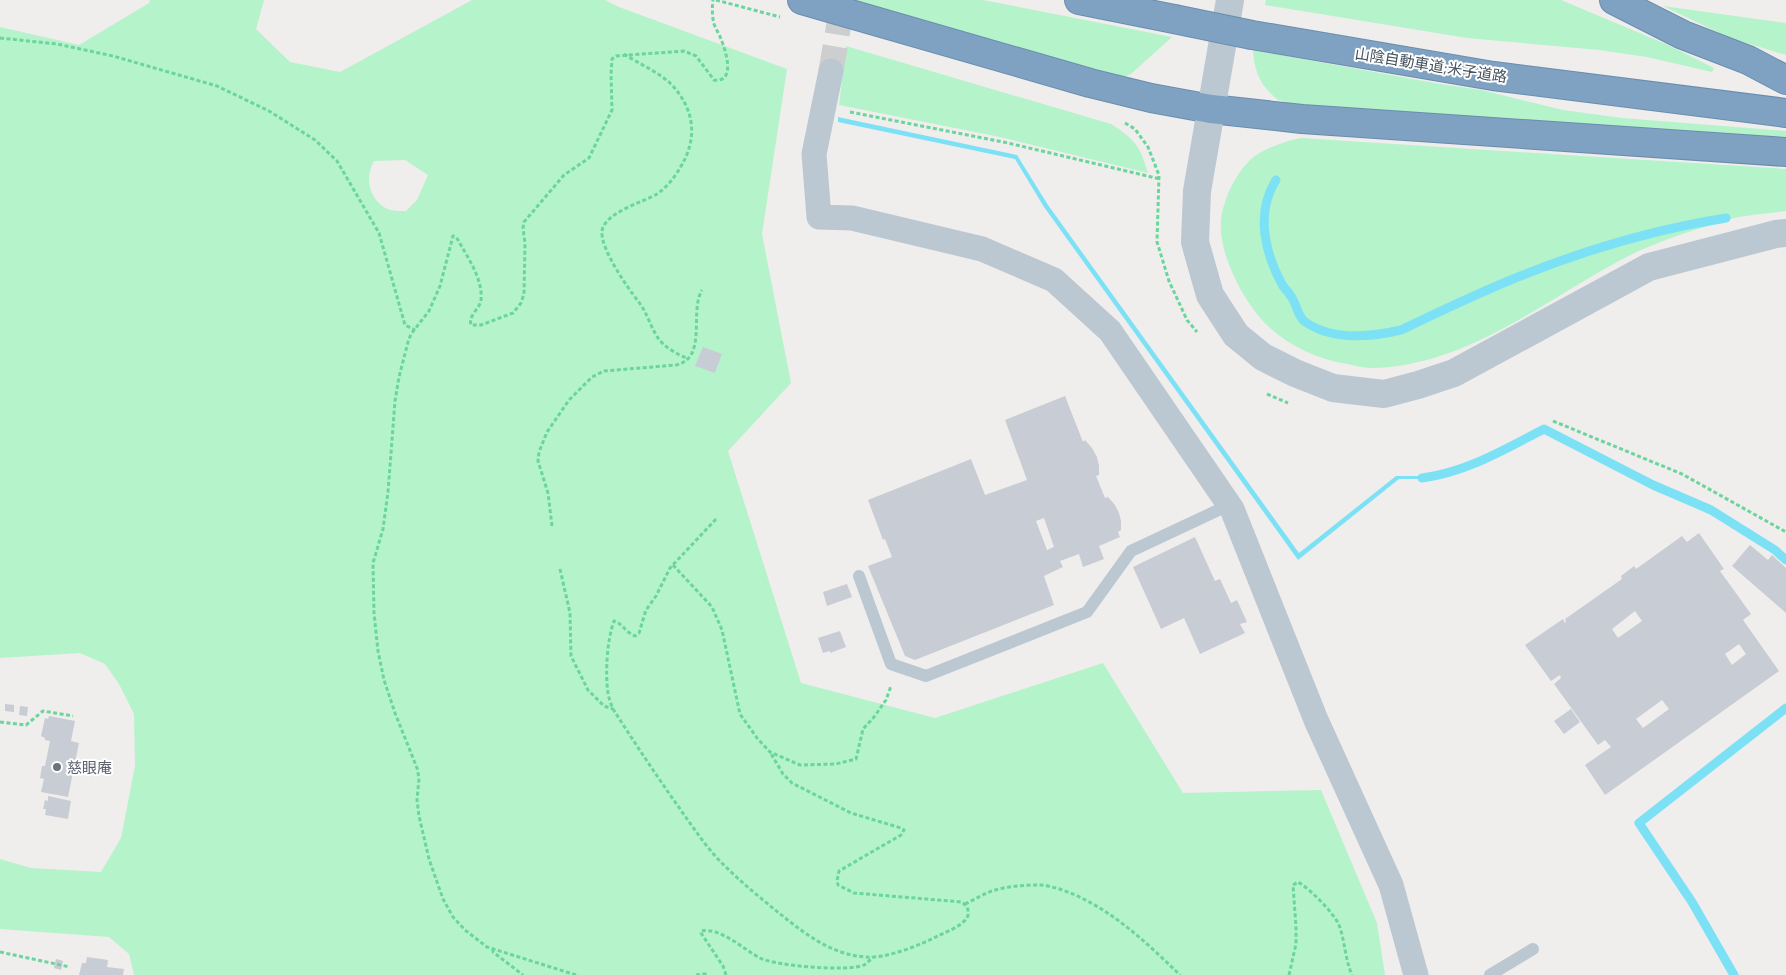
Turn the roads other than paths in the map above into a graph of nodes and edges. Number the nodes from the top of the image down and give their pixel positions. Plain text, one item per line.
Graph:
1 (1079, 0) edge
2 (1230, 0) edge
3 (1614, 0) edge
4 (1168, 8) edge
5 (793, 9) edge
6 (1254, 28) junction
7 (831, 71) tunnel mouth
8 (1786, 80) edge
9 (1786, 97) edge
10 (1211, 109) junction
11 (1786, 113) edge
12 (1786, 152) edge
13 (1786, 233) edge
14 (1229, 505) junction
15 (860, 576) dead end
16 (1533, 949) dead end
17 (1416, 975) edge
18 (1490, 975) edge

1 - 4 highway, 山陰自動車道;米子道路
2 - 10 street
3 - 8 highway
4 - 6 highway, 山陰自動車道;米子道路, bridge
5 - 10 highway
6 - 9 highway, 山陰自動車道;米子道路
6 - 11 highway, 山陰自動車道;米子道路
7 - 14 street
10 - 12 highway
10 - 13 street
14 - 15 lane
14 - 17 street
16 - 18 lane

